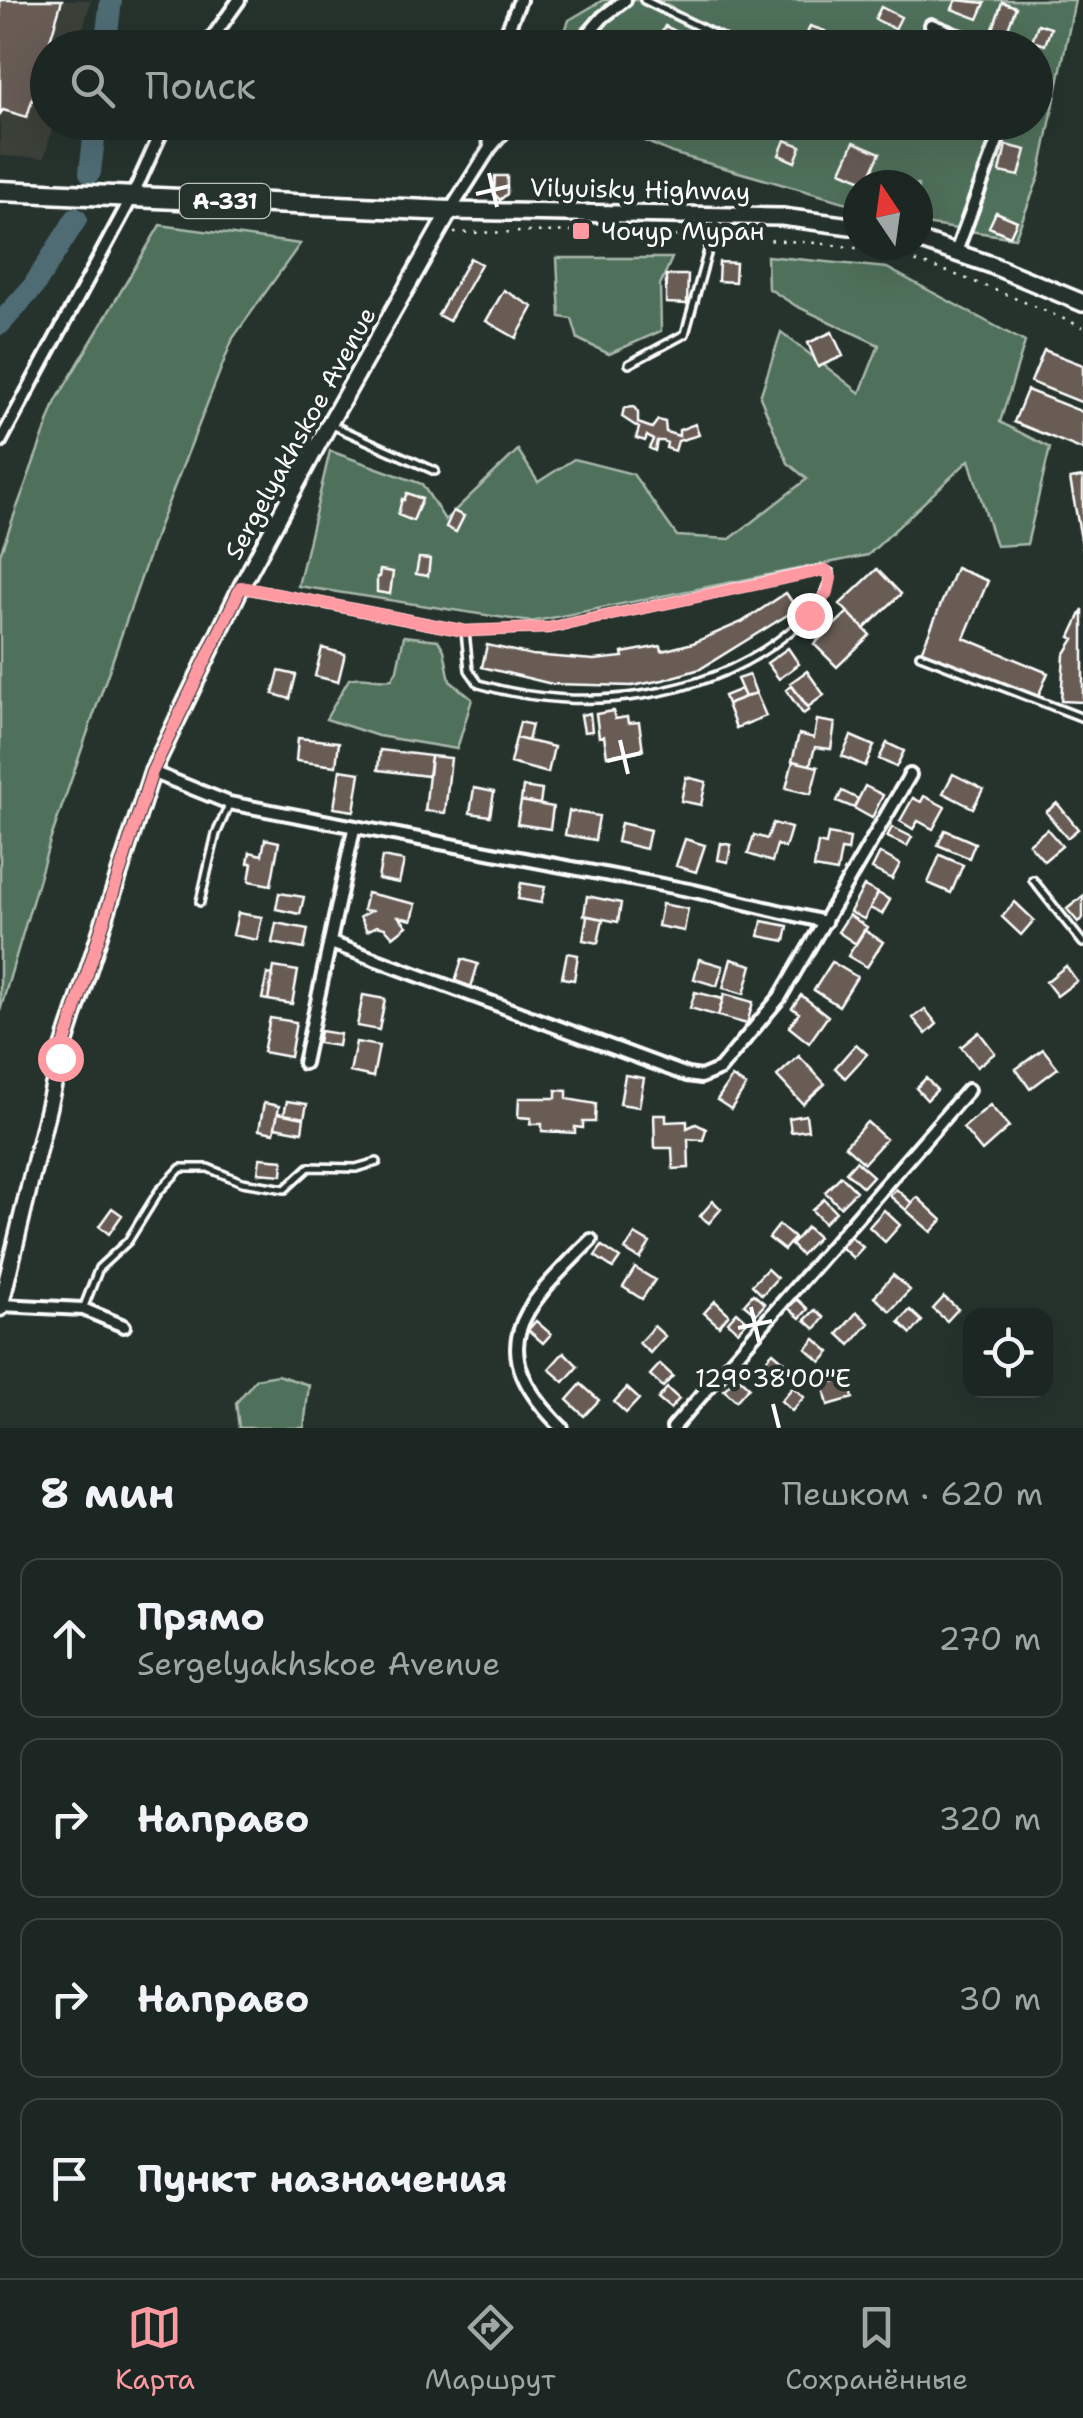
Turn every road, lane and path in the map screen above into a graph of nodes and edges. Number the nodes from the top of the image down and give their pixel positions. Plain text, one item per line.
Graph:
1 (239, 0) edge
2 (533, 0) edge
3 (625, 0) edge
4 (644, 0) edge
5 (519, 4) edge
6 (931, 25) dead end
7 (218, 30) edge
8 (508, 30) edge
9 (592, 30) edge
10 (705, 30) edge
11 (944, 30) edge
12 (158, 140) edge
13 (489, 140) edge
14 (497, 140) edge
15 (997, 140) edge
16 (490, 148) junction
17 (0, 191) edge
18 (132, 196) junction
19 (450, 211) junction
20 (718, 215) junction
21 (843, 225) edge
22 (437, 233) junction
23 (711, 239) junction
24 (933, 245) edge
25 (956, 252) junction
26 (1083, 303) edge
27 (1083, 326) edge
28 (629, 364) dead end
29 (329, 424) junction
30 (0, 442) edge
31 (435, 472) dead end
32 (241, 587) junction
33 (465, 631) junction
34 (920, 654) dead end
35 (1083, 718) edge
36 (152, 772) junction
37 (910, 776) dead end
38 (229, 803) junction
39 (354, 829) junction
40 (1033, 880) dead end
41 (200, 902) dead end
42 (825, 922) junction
43 (331, 943) junction
44 (1083, 944) edge
45 (304, 1063) dead end
46 (968, 1090) dead end
47 (377, 1162) dead end
48 (591, 1240) dead end
49 (0, 1306) edge
50 (83, 1308) junction
51 (124, 1326) dead end
52 (562, 1428) edge
53 (673, 1428) edge

1 - 7 street
2 - 5 street
3 - 9 street
4 - 10 lane
5 - 8 street
6 - 11 street
12 - 18 street
13 - 16 street
14 - 16 street
15 - 25 street
16 - 19 street
17 - 18 highway, Vilyuisky Highway / А-331
18 - 19 highway, Vilyuisky Highway / А-331
18 - 30 street
19 - 20 main road, Vilyuisky Highway / А-331
19 - 22 main road, Sergelyakhskoe Avenue
20 - 21 main road, Vilyuisky Highway / А-331
20 - 23 lane
22 - 23 path
22 - 29 main road, Sergelyakhskoe Avenue
23 - 27 path
23 - 28 lane
24 - 25 main road
25 - 26 main road
29 - 31 lane
29 - 32 main road, Sergelyakhskoe Avenue
32 - 33 lane
32 - 36 main road, Sergelyakhskoe Avenue
33 - 33 lane
34 - 35 lane
36 - 38 street
36 - 49 main road, Sergelyakhskoe Avenue
37 - 42 street
38 - 39 street
38 - 41 lane
39 - 42 street
39 - 43 street
40 - 44 lane
42 - 43 street
43 - 45 street
46 - 53 street
47 - 50 lane
48 - 52 street
49 - 50 street
50 - 51 street

